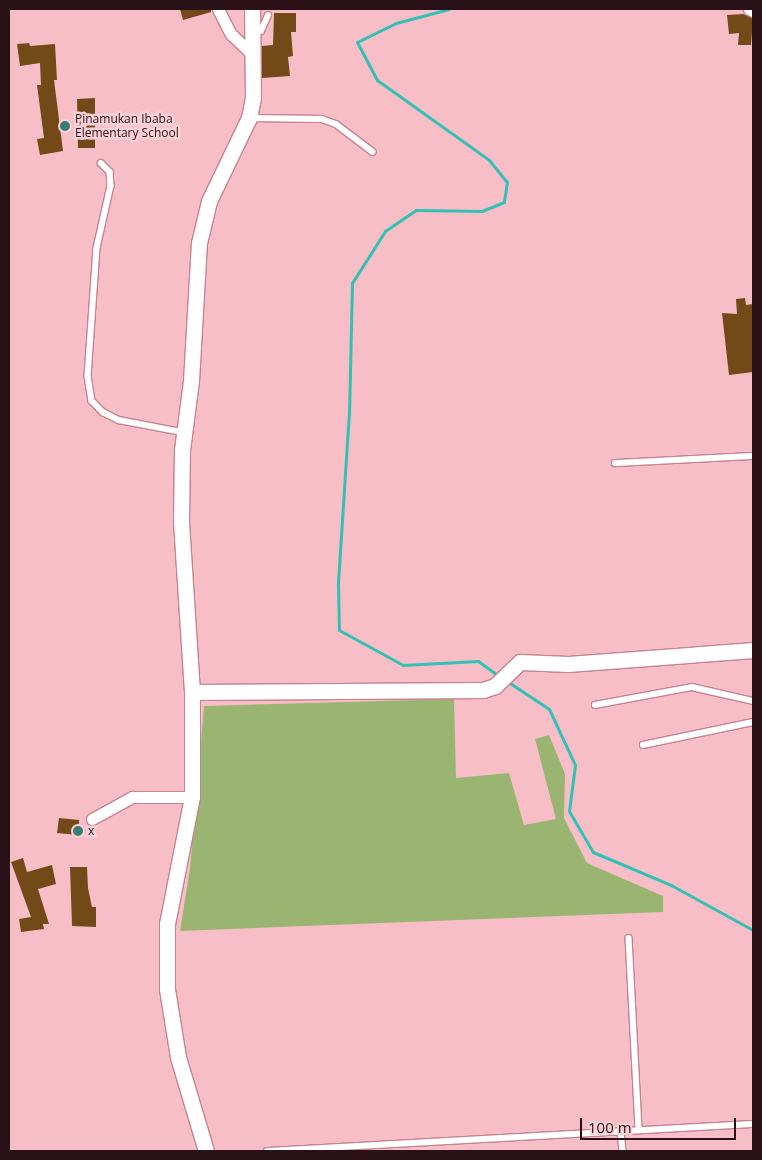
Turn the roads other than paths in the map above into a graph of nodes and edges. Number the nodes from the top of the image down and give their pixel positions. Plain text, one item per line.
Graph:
1 (218, 9) edge
2 (252, 9) edge
3 (750, 9) edge
4 (753, 11) edge
5 (268, 15) dead end
6 (252, 34) junction
7 (252, 54) junction
8 (249, 118) junction
9 (373, 152) dead end
10 (101, 163) dead end
11 (184, 433) junction
12 (753, 456) edge
13 (615, 463) dead end
14 (753, 650) edge
15 (192, 692) junction
16 (753, 701) edge
17 (595, 705) dead end
18 (753, 722) edge
19 (643, 745) dead end
20 (192, 796) junction
21 (92, 819) dead end
22 (629, 938) dead end
23 (753, 1124) edge
24 (640, 1130) junction
25 (622, 1132) junction
26 (206, 1151) edge
27 (267, 1151) edge
28 (623, 1151) edge

1 - 7 street
2 - 6 street
3 - 4 street
5 - 6 lane
6 - 7 street
7 - 8 street
8 - 9 lane
8 - 11 street
10 - 11 lane
11 - 15 street
12 - 13 lane
14 - 15 street
15 - 20 street
16 - 17 lane
18 - 19 lane
20 - 21 street
20 - 26 street
22 - 24 lane
23 - 24 lane
24 - 25 lane
25 - 27 lane
25 - 28 lane

